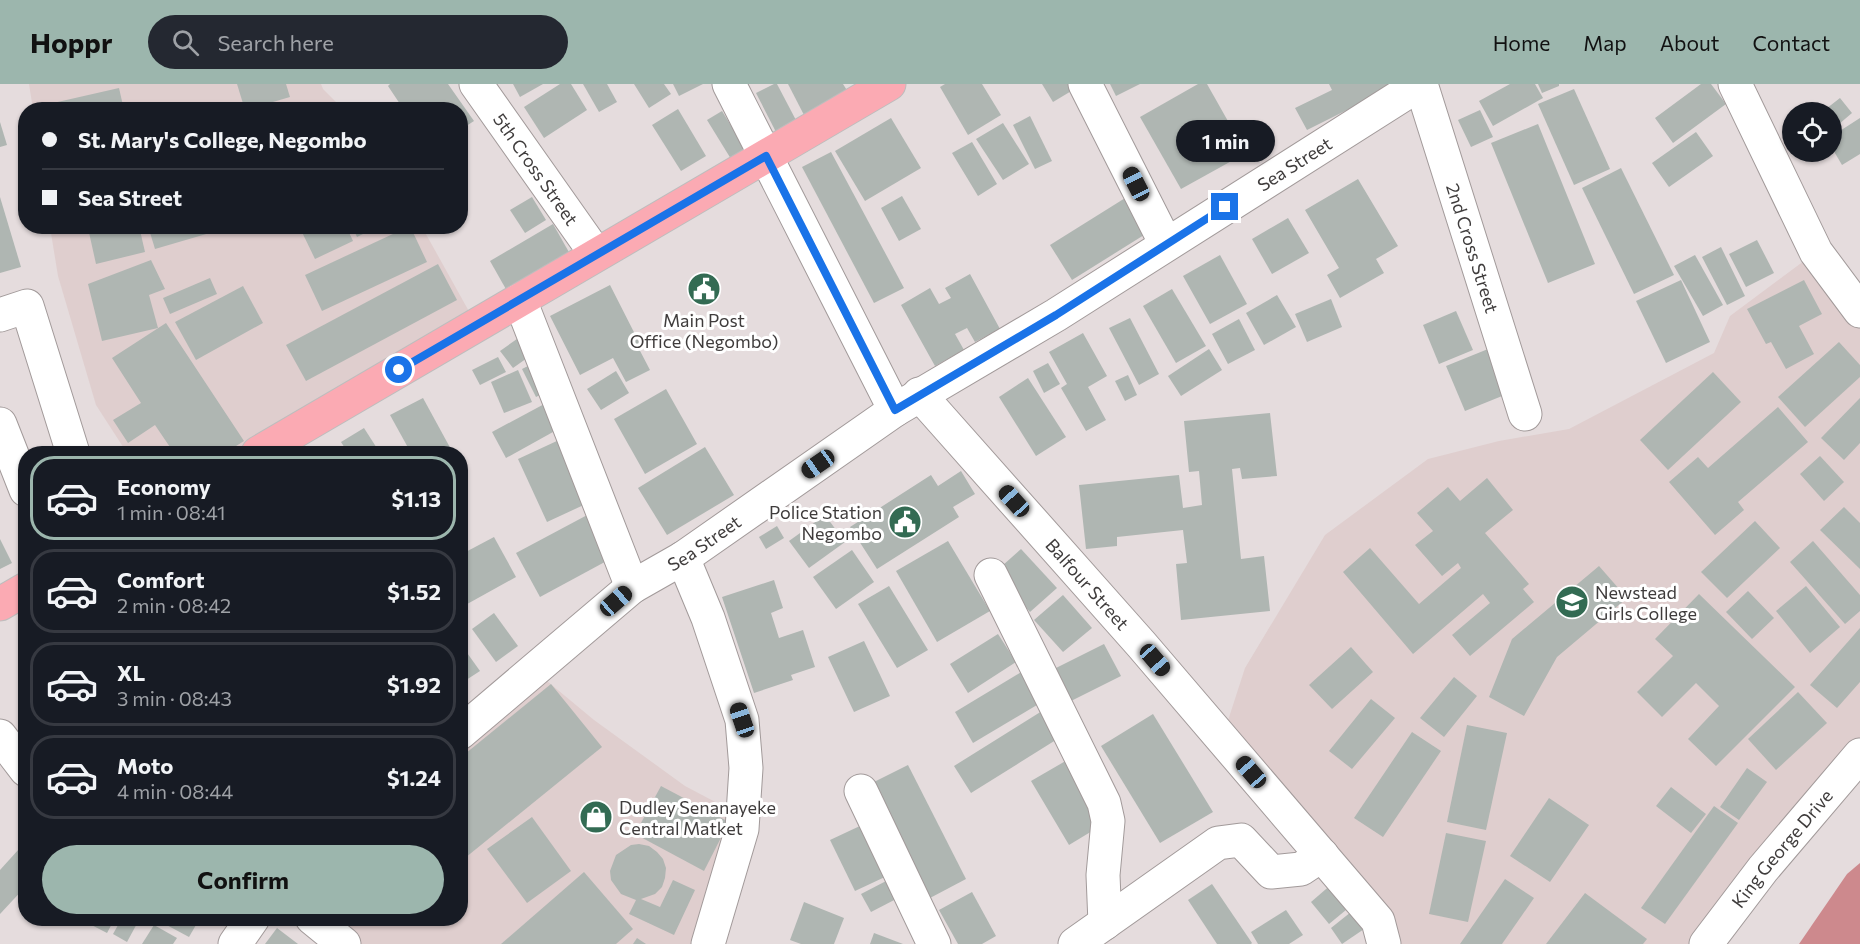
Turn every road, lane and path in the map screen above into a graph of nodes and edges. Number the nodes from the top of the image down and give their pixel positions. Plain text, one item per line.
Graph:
1 (476, 84) edge
2 (729, 84) edge
3 (889, 84) edge
4 (1085, 84) edge
5 (1420, 84) edge
6 (1735, 84) edge
7 (766, 156) junction
8 (1166, 244) junction
9 (596, 254) junction
10 (520, 300) junction
11 (1860, 311) edge
12 (0, 315) edge
13 (907, 402) junction
14 (1525, 414) dead end
15 (0, 424) edge
16 (71, 446) edge
17 (270, 446) edge
18 (18, 470) edge
19 (682, 558) junction
20 (991, 575) dead end
21 (633, 587) junction
22 (18, 594) edge
23 (0, 604) edge
24 (468, 726) edge
25 (0, 736) edge
26 (1860, 755) edge
27 (18, 760) edge
28 (861, 791) dead end
29 (1322, 855) junction
30 (1105, 923) junction
31 (247, 926) edge
32 (322, 926) edge
33 (235, 944) edge
34 (344, 944) edge
35 (708, 944) edge
36 (934, 944) edge
37 (1075, 944) edge
38 (1384, 944) edge
39 (1706, 944) edge

1 - 9 street, 5th Cross Street
2 - 7 street, Balfour Street
3 - 7 main road
4 - 8 street
5 - 8 street, Sea Street
5 - 14 street, 2nd Cross Street
6 - 11 street
7 - 9 main road
7 - 13 street, Balfour Street
8 - 13 street, Sea Street
9 - 10 main road
10 - 17 main road
10 - 21 street
12 - 16 street
13 - 19 street, Sea Street
13 - 29 street, Balfour Street
15 - 18 street
19 - 21 street, Sea Street
19 - 35 street
20 - 30 street
21 - 24 street, Sea Street
22 - 23 main road
25 - 27 street
26 - 39 street, King George Drive
28 - 36 street
29 - 30 street
29 - 38 street, Balfour Street
30 - 37 street
31 - 33 street
32 - 34 street

